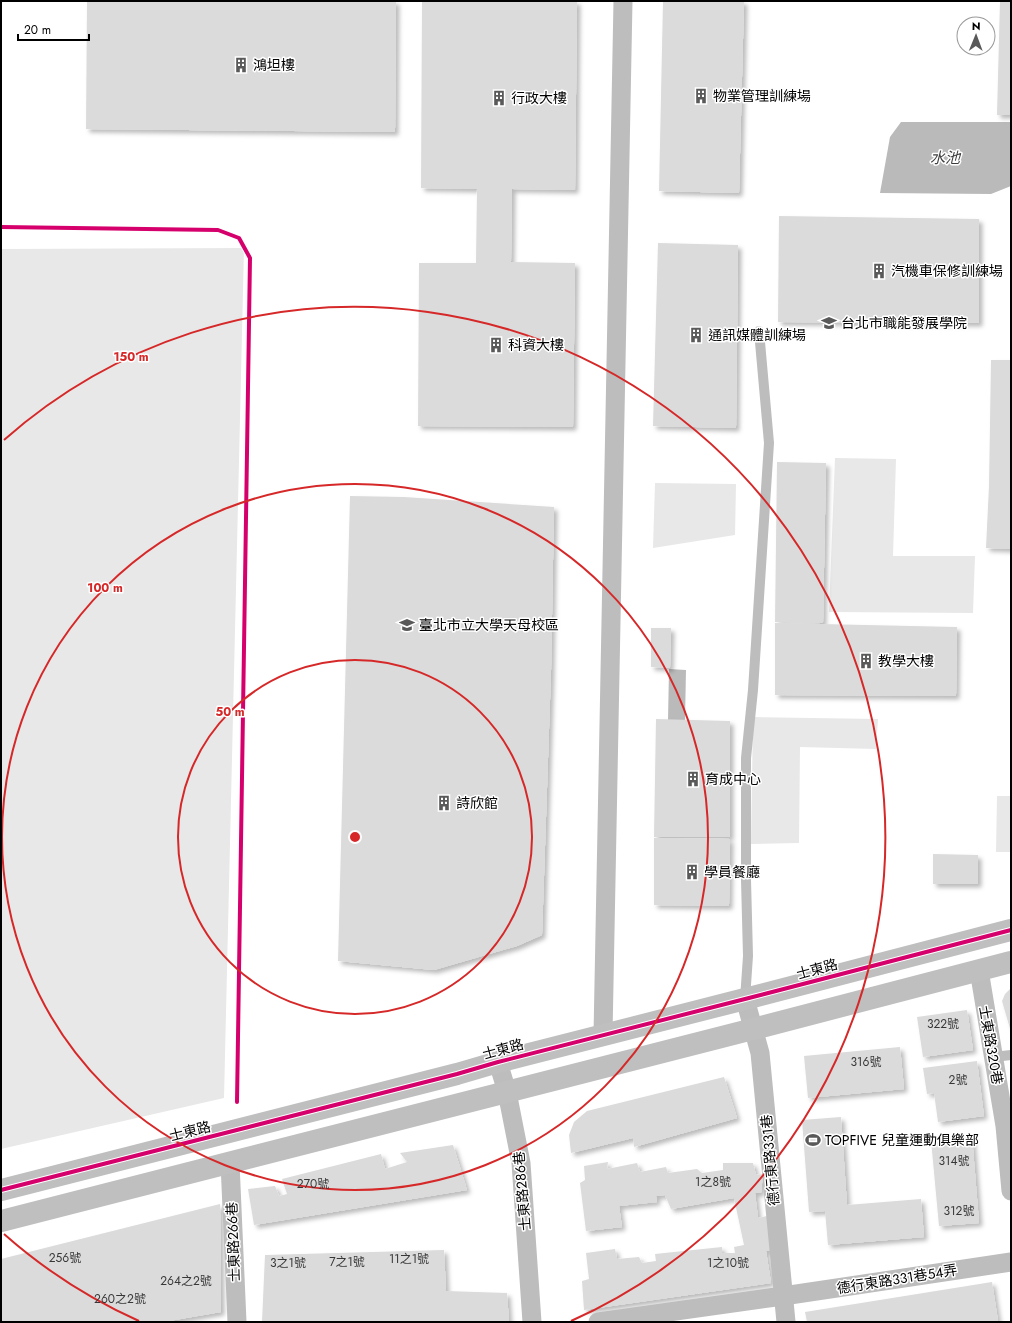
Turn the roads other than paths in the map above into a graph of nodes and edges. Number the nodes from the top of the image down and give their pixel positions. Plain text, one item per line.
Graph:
1 (623, 1) edge
2 (759, 331) dead end
3 (1011, 930) edge
4 (1011, 962) edge
5 (978, 970) junction
6 (744, 999) junction
7 (753, 1029) junction
8 (603, 1035) junction
9 (1002, 1056) edge
10 (498, 1062) junction
11 (507, 1092) junction
12 (1008, 1125) edge
13 (230, 1163) junction
14 (1, 1190) edge
15 (1011, 1191) edge
16 (1, 1221) edge
17 (1011, 1262) edge
18 (783, 1296) junction
19 (237, 1322) edge
20 (532, 1322) edge
21 (598, 1322) edge
22 (786, 1322) edge

1 - 8 street
2 - 6 lane
3 - 6 street, 士東路
4 - 5 street
5 - 7 street
5 - 9 street, 士東路320巷
6 - 7 street, 德行東路331巷
6 - 8 street, 士東路
7 - 11 street
7 - 18 street, 德行東路331巷
8 - 10 street, 士東路
9 - 12 street, 士東路320巷
10 - 11 street, 士東路286巷
10 - 14 street, 士東路
11 - 13 street
11 - 20 street, 士東路286巷
12 - 15 street, 士東路320巷
13 - 16 street
13 - 19 street, 士東路266巷
17 - 18 street, 德行東路331巷54弄
18 - 21 street, 德行東路331巷54弄
18 - 22 street, 德行東路331巷

